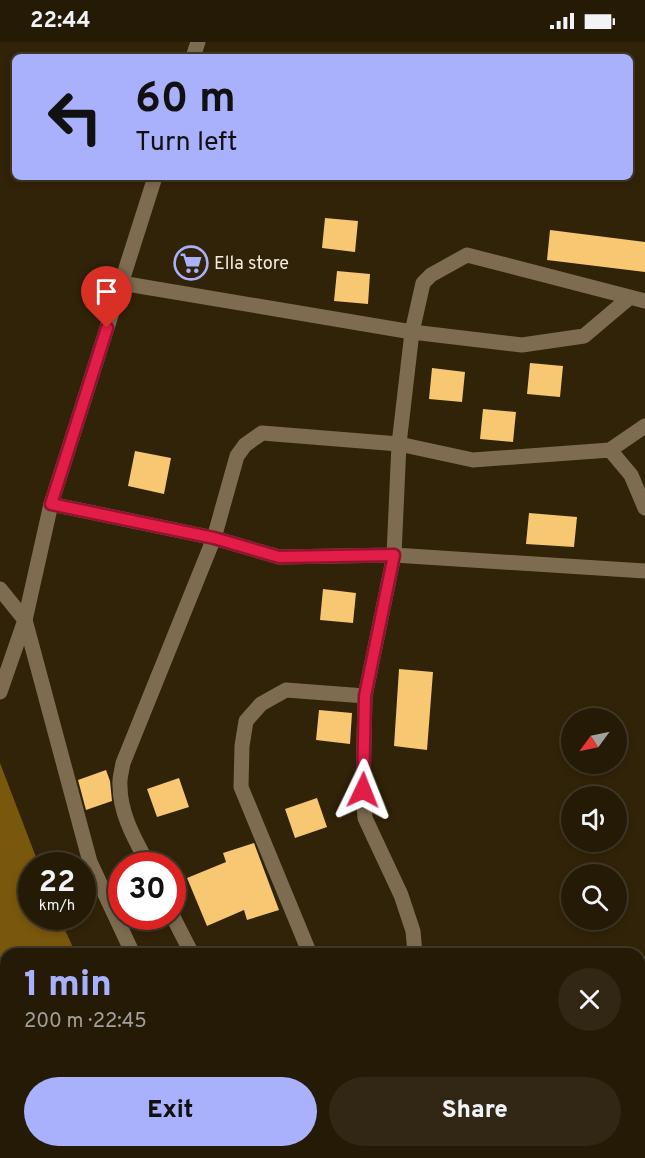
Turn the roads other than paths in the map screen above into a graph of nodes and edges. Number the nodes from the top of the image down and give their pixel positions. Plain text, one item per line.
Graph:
1 (154, 180) edge
2 (121, 284) junction
3 (629, 298) junction
4 (645, 301) edge
5 (412, 332) junction
6 (645, 426) edge
7 (399, 444) junction
8 (610, 450) junction
9 (51, 504) junction
10 (645, 508) edge
11 (214, 538) junction
12 (394, 555) junction
13 (645, 571) edge
14 (0, 589) edge
15 (25, 620) junction
16 (0, 692) edge
17 (365, 696) junction
18 (142, 852) edge
19 (180, 930) edge
20 (130, 948) edge
21 (189, 948) edge
22 (308, 948) edge
23 (414, 948) edge

1 - 2 street
2 - 5 street
2 - 9 street
3 - 4 street
3 - 5 street
3 - 5 street
5 - 7 street
6 - 8 street
7 - 8 street
7 - 11 street
7 - 12 street
8 - 10 street
9 - 11 street
9 - 15 street
11 - 12 street
11 - 18 street
12 - 13 street
12 - 17 street
14 - 15 street
15 - 16 street
15 - 20 street
17 - 22 street
17 - 23 street
19 - 21 street

